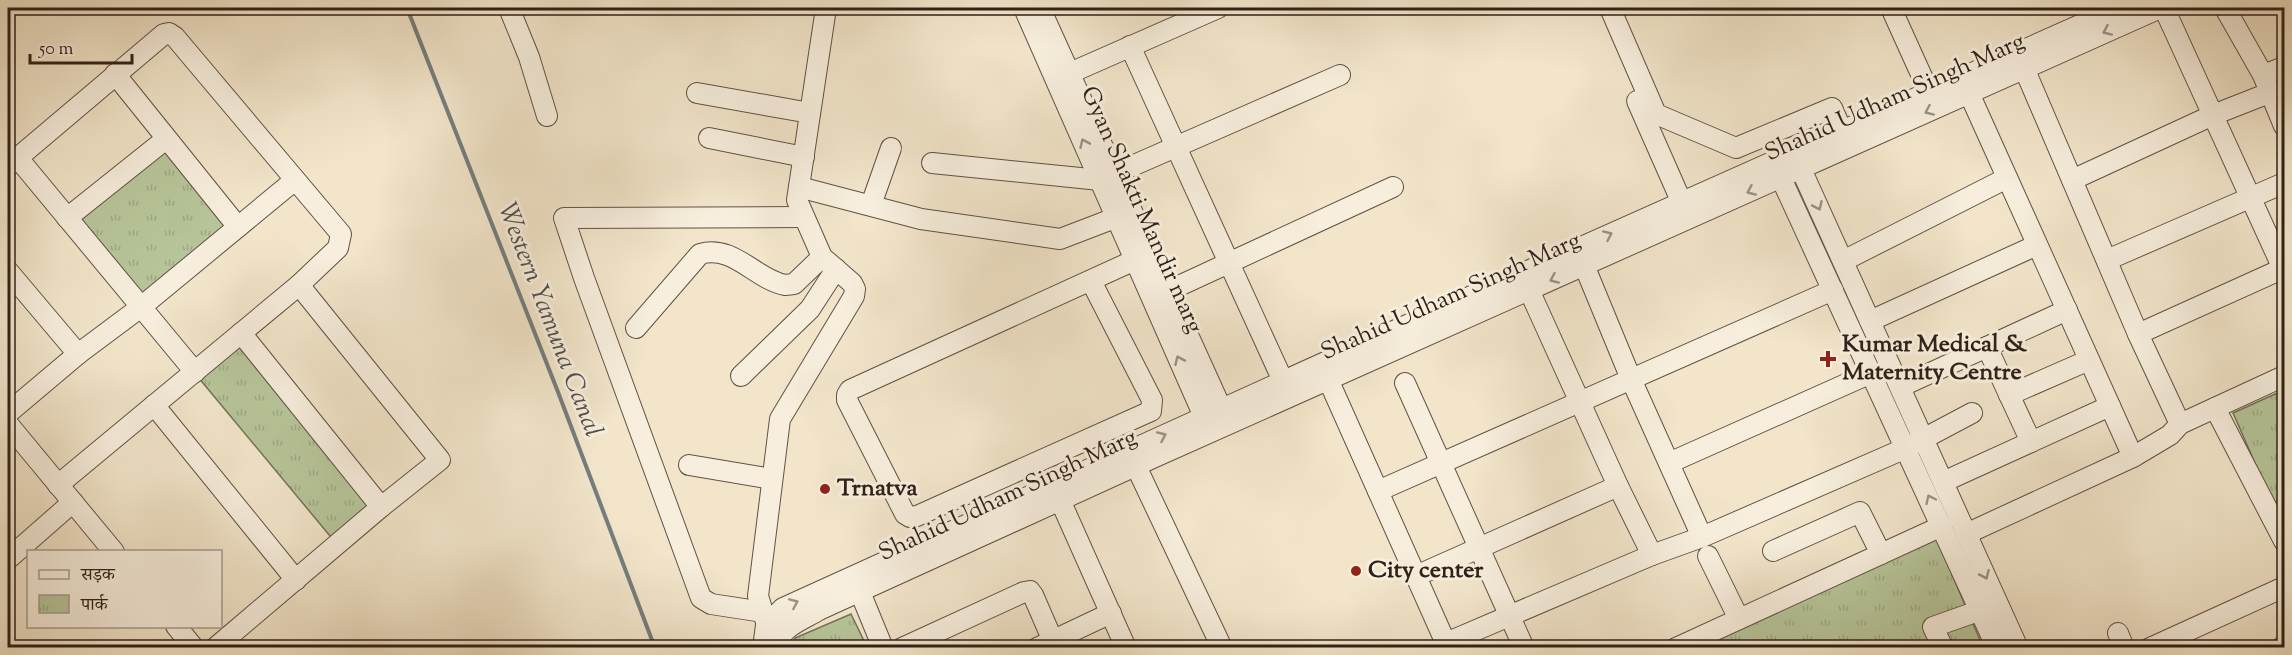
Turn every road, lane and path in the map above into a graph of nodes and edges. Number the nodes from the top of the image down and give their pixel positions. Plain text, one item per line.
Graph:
1 (509, 8) edge
2 (826, 8) edge
3 (1024, 8) edge
4 (1041, 8) edge
5 (1218, 8) edge
6 (1596, 8) edge
7 (1610, 8) edge
8 (1891, 8) edge
9 (2118, 8) edge
10 (2162, 8) edge
11 (2225, 8) edge
12 (1130, 46) junction
13 (2284, 67) edge
14 (2024, 68) junction
15 (1070, 73) junction
16 (115, 74) junction
17 (1341, 75) dead end
18 (2266, 84) junction
19 (1929, 92) junction
20 (697, 93) dead end
21 (1969, 93) junction
22 (810, 113) junction
23 (2213, 115) junction
24 (547, 116) dead end
25 (2284, 126) edge
26 (1842, 131) junction
27 (709, 138) dead end
28 (166, 139) junction
29 (1176, 147) junction
30 (891, 148) dead end
31 (804, 157) junction
32 (1797, 161) junction
33 (12, 162) edge
34 (932, 163) dead end
35 (1777, 170) junction
36 (1108, 177) junction
37 (2007, 178) junction
38 (295, 180) junction
39 (2072, 180) junction
40 (2284, 183) edge
41 (799, 187) junction
42 (1393, 187) dead end
43 (2251, 197) junction
44 (1682, 203) junction
45 (871, 206) junction
46 (1125, 215) junction
47 (804, 217) junction
48 (67, 218) junction
49 (238, 227) junction
50 (2037, 245) junction
51 (1135, 260) junction
52 (2107, 260) junction
53 (1843, 261) junction
54 (829, 263) junction
55 (1229, 263) junction
56 (1584, 265) junction
57 (2284, 269) edge
58 (8, 271) edge
59 (1091, 281) junction
60 (299, 285) junction
61 (1529, 290) junction
62 (1833, 290) junction
63 (1168, 291) junction
64 (141, 308) junction
65 (2067, 310) junction
66 (1870, 321) junction
67 (636, 328) dead end
68 (241, 333) junction
69 (2138, 334) junction
70 (1987, 347) junction
71 (78, 354) junction
72 (2089, 360) junction
73 (195, 372) junction
74 (1325, 372) junction
75 (1871, 373) junction
76 (741, 376) dead end
77 (2284, 376) edge
78 (1631, 379) junction
79 (1283, 381) junction
80 (1405, 383) dead end
81 (1900, 387) junction
82 (2009, 395) junction
83 (1580, 402) junction
84 (154, 405) junction
85 (2110, 406) junction
86 (2215, 408) junction
87 (8, 413) edge
88 (1972, 413) dead end
89 (1216, 421) junction
90 (8, 424) edge
91 (2180, 424) junction
92 (2031, 442) junction
93 (1915, 443) junction
94 (2133, 457) junction
95 (1669, 463) junction
96 (1440, 464) junction
97 (688, 465) dead end
98 (1136, 466) junction
99 (772, 479) junction
100 (1943, 482) junction
101 (58, 485) junction
102 (1618, 486) junction
103 (1378, 491) junction
104 (1057, 493) junction
105 (73, 502) junction
106 (381, 507) junction
107 (1942, 526) junction
108 (1966, 534) junction
109 (2284, 541) edge
110 (1705, 547) junction
111 (1478, 548) junction
112 (112, 550) edge
113 (1773, 551) dead end
114 (1881, 554) junction
115 (1652, 555) junction
116 (8, 559) edge
117 (1416, 576) junction
118 (296, 580) junction
119 (2284, 587) edge
120 (860, 592) junction
121 (1981, 610) junction
122 (1111, 613) junction
123 (1510, 615) junction
124 (1739, 619) junction
125 (178, 628) edge
126 (769, 634) edge
127 (1048, 645) edge
128 (1447, 645) edge
129 (194, 648) edge
130 (215, 648) edge
131 (883, 648) edge
132 (902, 648) edge
133 (1126, 648) edge
134 (1222, 648) edge
135 (1524, 648) edge
136 (1676, 648) edge
137 (1943, 648) edge
138 (1997, 648) edge
139 (2018, 648) edge
140 (2150, 648) edge

1 - 24 street
2 - 22 street
36 -> 3 street, Gyan Shakti Mandir marg
4 - 15 street, Gyan Shakti Mandir marg
5 - 12 street
6 - 44 street
7 - 26 street
8 - 19 street
9 - 19 street, Shahid Udham Singh Marg
10 -> 14 street, Shahid Udham Singh Marg
10 - 23 street
11 - 18 street
12 - 15 street
12 - 29 street
13 - 18 street
14 - 21 street, Shahid Udham Singh Marg
14 - 39 street
15 - 36 street, Gyan Shakti Mandir marg
16 - 28 street
16 - 33 street
16 - 38 street
17 - 29 street
18 - 23 street
18 - 25 street
19 - 26 street, Shahid Udham Singh Marg
20 - 22 street
21 -> 32 street, Shahid Udham Singh Marg
21 - 37 street
22 - 31 street
23 - 39 street
23 - 43 street
26 - 32 street, Shahid Udham Singh Marg
27 - 31 street
28 - 48 street
28 - 49 street
29 - 36 street
29 - 55 street
30 - 45 street
31 - 41 street
32 - 35 street, Shahid Udham Singh Marg
32 -> 53 street
33 - 48 street
34 - 36 street
35 - 44 street, Shahid Udham Singh Marg
35 -> 56 street, Shahid Udham Singh Marg
35 - 62 street
36 - 46 street, Gyan Shakti Mandir marg
37 - 50 street
37 - 53 street
38 - 49 street
38 - 60 street
39 - 52 street
40 - 43 street
41 - 45 street
41 - 47 street
42 - 55 street
43 - 52 street
43 - 57 street
74 -> 44 street, Shahid Udham Singh Marg
45 - 46 street
46 - 51 street, Gyan Shakti Mandir marg
46 - 63 street, Gyan Shakti Mandir marg
47 - 54 street
47 - 126 street
48 - 64 street
49 - 64 street
50 - 65 street
50 - 66 street
51 - 59 street
89 -> 51 street, Gyan Shakti Mandir marg
52 - 69 street
53 - 66 street
54 - 67 street
54 - 76 street
54 - 99 street
55 - 63 street
55 - 79 street
56 -> 61 street, Shahid Udham Singh Marg
56 - 78 street
57 - 69 street
58 - 71 street
59 - 59 street
60 - 68 street
60 - 106 street
61 - 74 street, Shahid Udham Singh Marg
61 - 83 street
62 - 75 street
62 - 78 street
63 - 89 street, Gyan Shakti Mandir marg
64 - 71 street
64 - 73 street
65 - 70 street
65 - 72 street
66 - 81 street
68 - 73 street
68 - 106 street
69 - 91 street
70 - 81 street
70 - 82 street
71 - 87 street
72 - 82 street
72 - 85 street
73 - 84 street
74 - 79 street, Shahid Udham Singh Marg
74 - 89 street, Shahid Udham Singh Marg
74 - 103 street
75 - 93 street
75 - 95 street
77 - 86 street
78 - 83 street
78 - 95 street
79 - 89 street, Shahid Udham Singh Marg
80 - 96 street
81 - 93 street
82 - 92 street
83 - 96 street
83 - 102 street
84 - 101 street
84 - 118 street
85 - 92 street
85 - 94 street
86 - 91 street
86 - 109 street
88 - 93 street
89 - 98 street, Shahid Udham Singh Marg
104 -> 89 street, Shahid Udham Singh Marg
90 - 101 street
91 - 94 street
92 - 100 street
93 - 100 street
107 -> 93 street
93 - 110 street
94 - 108 street
95 - 110 street
96 - 103 street
96 - 111 street
97 - 99 street
98 - 104 street, Shahid Udham Singh Marg
98 - 134 street
99 - 126 street
100 - 108 street
101 - 105 street
102 - 111 street
102 - 115 street
103 - 117 street
104 - 120 street, Shahid Udham Singh Marg
104 - 122 street
126 -> 104 street, Shahid Udham Singh Marg
105 - 112 street
105 - 116 street
106 - 118 street
107 - 114 street
107 - 121 street
108 -> 139 street
110 - 115 street
110 - 124 street
111 - 117 street
111 - 123 street
113 - 114 street
114 - 124 street
115 - 123 street
117 - 128 street
118 - 130 street
119 - 140 street
120 - 126 street, Shahid Udham Singh Marg
120 - 131 street
121 - 137 street
121 - 138 street
122 - 127 street
122 - 133 street
123 - 128 street
123 - 135 street
124 - 136 street
125 - 129 street
127 - 132 street

